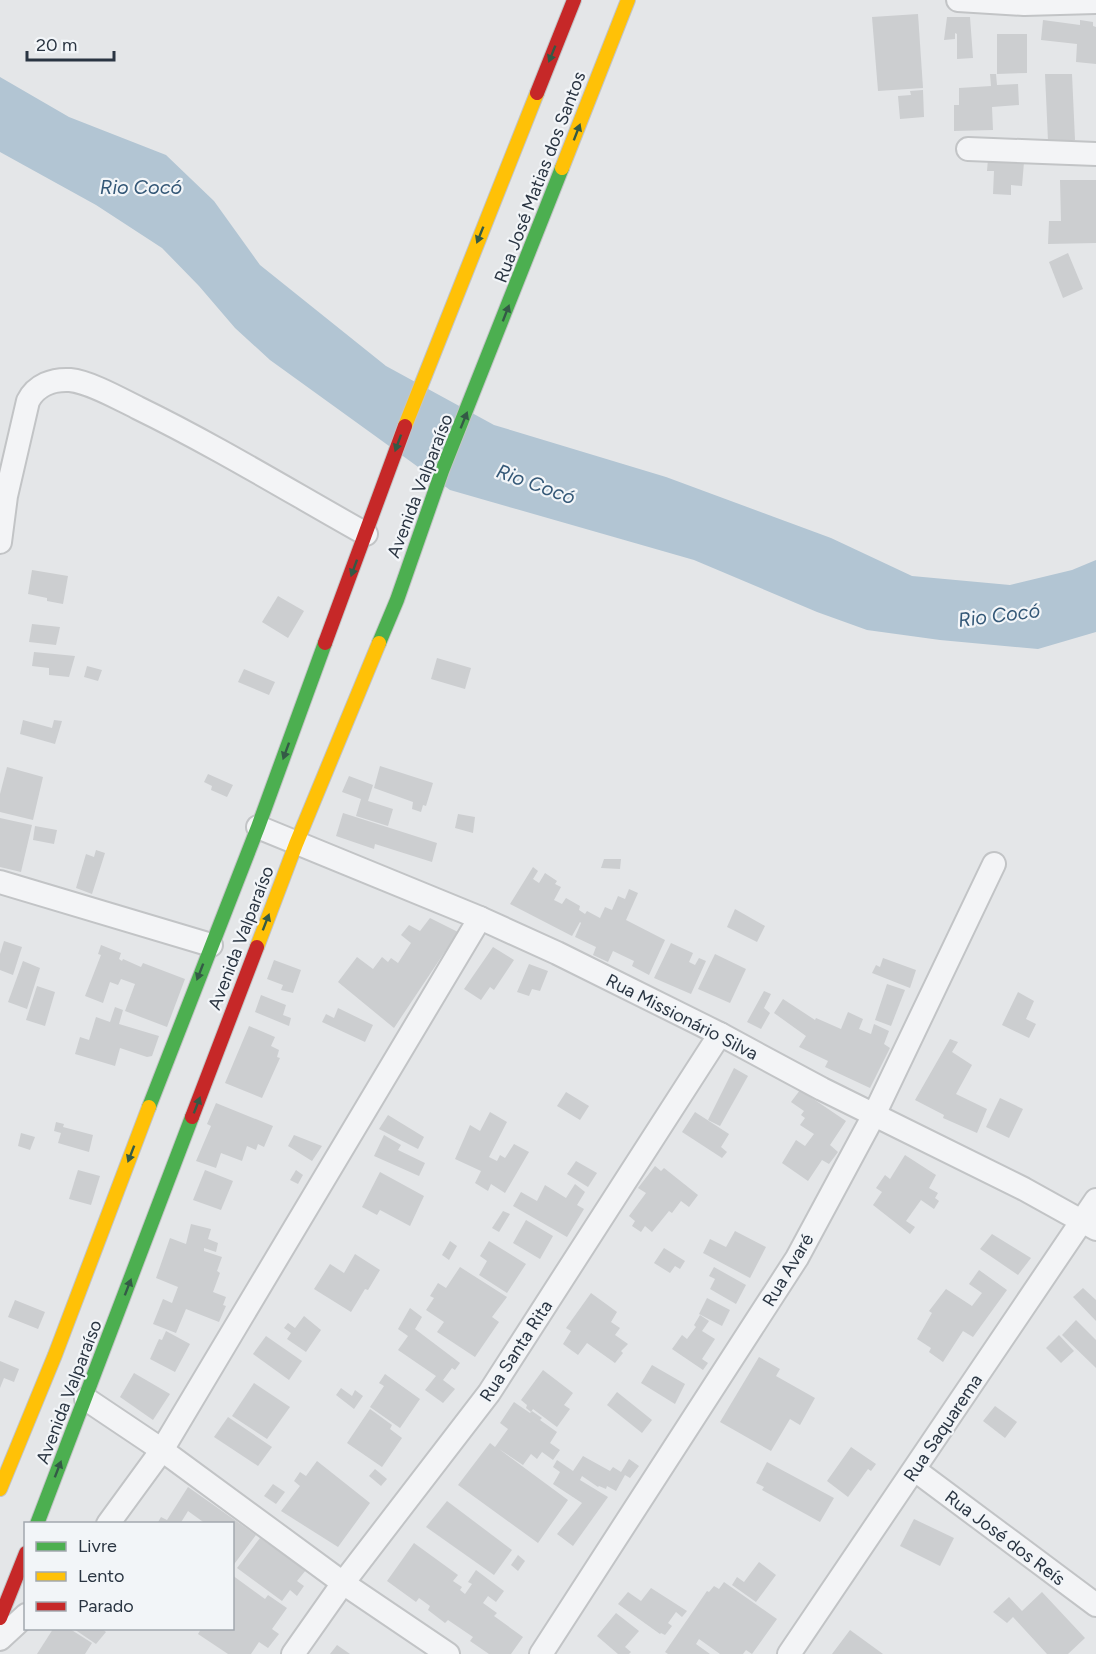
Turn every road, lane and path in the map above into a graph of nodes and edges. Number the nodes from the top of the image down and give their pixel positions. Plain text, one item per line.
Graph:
1 (574, 0) edge
2 (628, 0) edge
3 (958, 0) edge
4 (1096, 2) edge
5 (968, 149) dead end
6 (1096, 154) edge
7 (434, 350) joint
8 (484, 368) joint
9 (370, 523) junction
10 (0, 542) edge
11 (258, 827) junction
12 (296, 844) junction
13 (994, 864) dead end
14 (0, 882) edge
15 (480, 918) junction
16 (211, 945) junction
17 (720, 1035) junction
18 (874, 1115) junction
19 (1096, 1200) edge
20 (1089, 1226) edge
21 (86, 1400) junction
22 (162, 1450) junction
23 (915, 1470) junction
24 (0, 1489) edge
25 (38, 1522) edge
26 (109, 1522) edge
27 (24, 1558) edge
28 (343, 1582) junction
29 (1096, 1605) edge
30 (24, 1617) edge
31 (0, 1618) edge
32 (0, 1639) edge
33 (293, 1654) edge
34 (448, 1654) edge
35 (541, 1654) edge
36 (789, 1654) edge

1 -> 7 main road, Rua José Matias dos Santos
8 -> 2 main road, Rua José Matias dos Santos
3 - 4 street
5 - 6 street
7 -> 9 main road, Avenida Valparaíso
12 -> 8 main road, Avenida Valparaíso
9 - 10 street
9 -> 11 main road, Avenida Valparaíso
11 - 12 street, Rua Missionário Silva
11 - 16 main road, Avenida Valparaíso
12 - 15 street, Rua Missionário Silva
21 -> 12 main road, Avenida Valparaíso
13 - 18 street, Rua Avaré
14 - 16 street
15 - 17 street, Rua Missionário Silva
15 - 22 street
16 -> 24 main road, Avenida Valparaíso
17 - 18 street, Rua Missionário Silva
17 - 28 street, Rua Santa Rita
18 - 20 street, Rua Missionário Silva
18 - 35 street, Rua Avaré
19 - 20 street, Rua Saquarema
20 - 23 street, Rua Saquarema
21 - 22 street
25 -> 21 main road, Avenida Valparaíso
22 - 26 street
22 - 28 street
23 - 29 street, Rua José dos Reís
23 - 36 street, Rua Saquarema
27 - 31 main road
28 - 33 street, Rua Santa Rita
28 - 34 street
30 - 32 street

